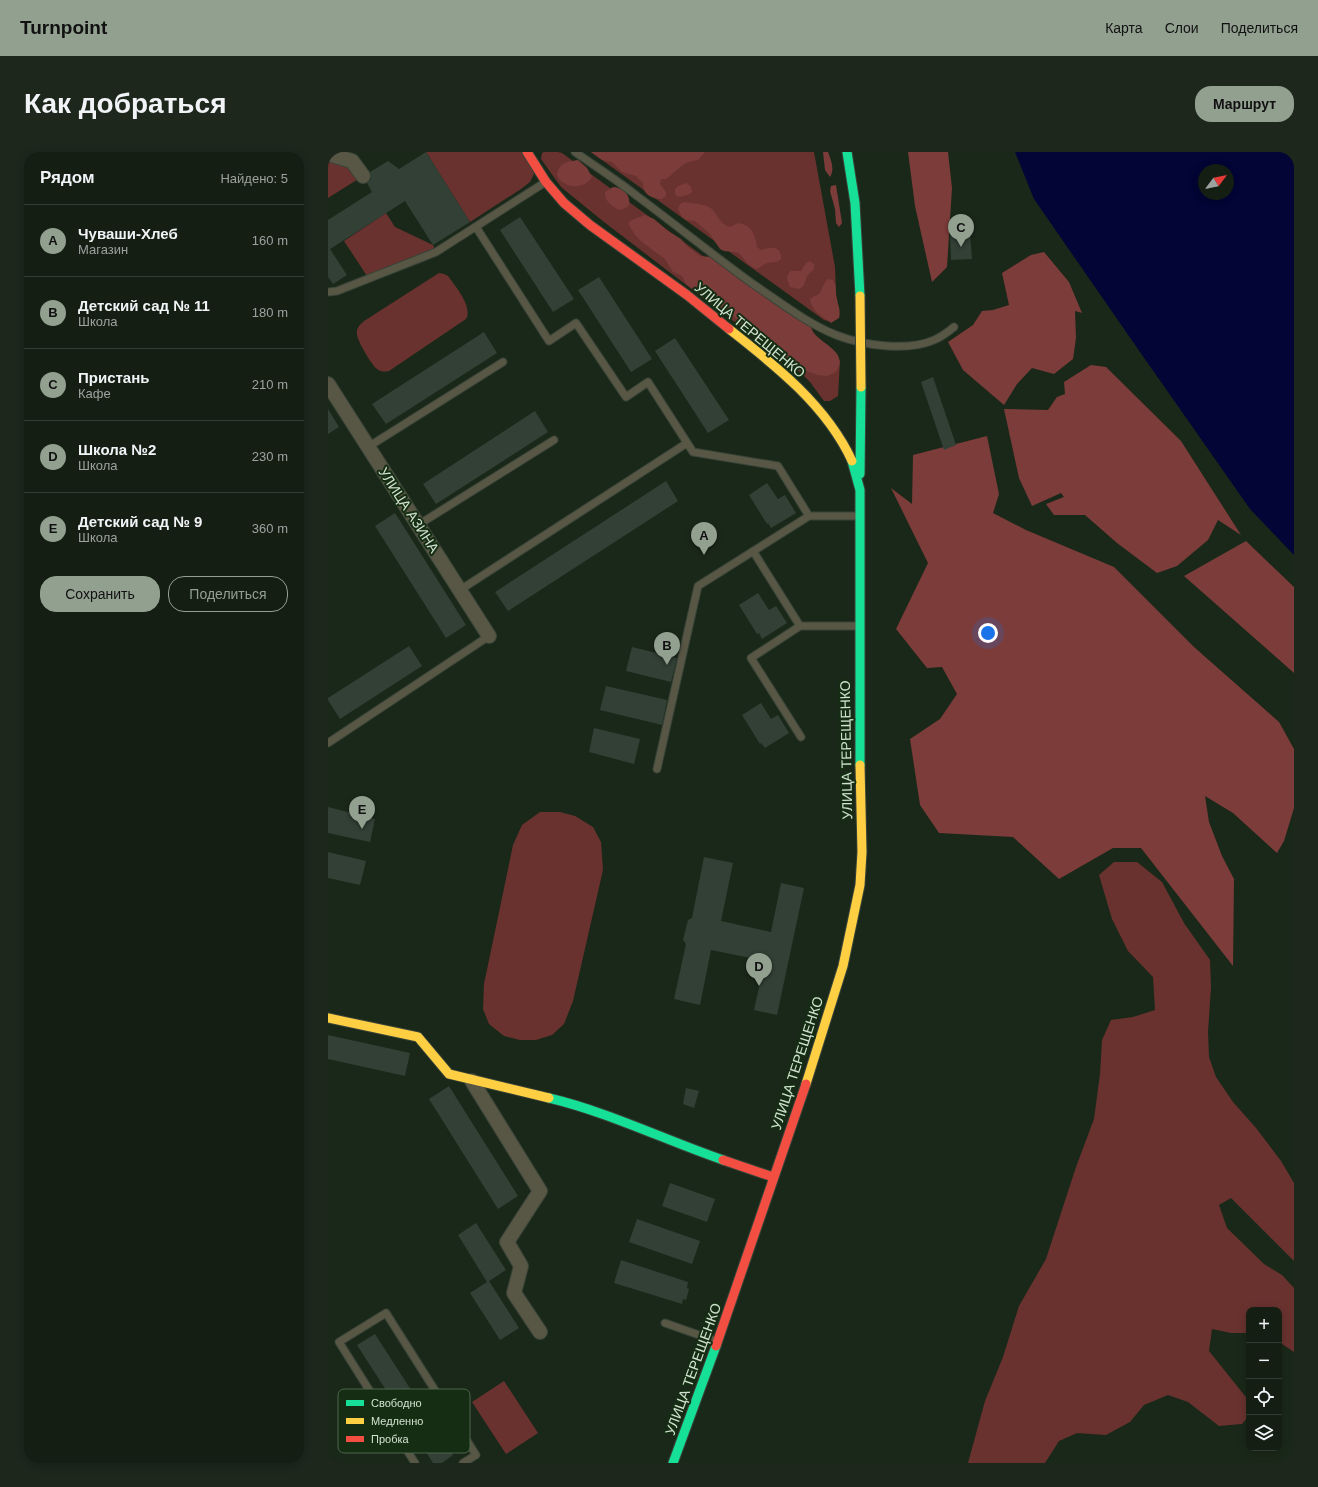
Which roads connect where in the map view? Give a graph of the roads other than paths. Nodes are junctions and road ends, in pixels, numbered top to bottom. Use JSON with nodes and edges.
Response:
{"nodes":[{"id":1,"x":527,"y":152,"type":"edge"},
{"id":2,"x":575,"y":152,"type":"edge"},
{"id":3,"x":847,"y":152,"type":"edge"},
{"id":4,"x":328,"y":153,"type":"edge"},
{"id":5,"x":363,"y":176,"type":"dead end"},
{"id":6,"x":546,"y":182,"type":"junction"},
{"id":7,"x":476,"y":227,"type":"junction"},
{"id":8,"x":328,"y":292,"type":"edge"},
{"id":9,"x":954,"y":327,"type":"dead end"},
{"id":10,"x":503,"y":362,"type":"dead end"},
{"id":11,"x":328,"y":384,"type":"edge"},
{"id":12,"x":554,"y":440,"type":"dead end"},
{"id":13,"x":687,"y":443,"type":"junction"},
{"id":14,"x":368,"y":446,"type":"junction"},
{"id":15,"x":860,"y":490,"type":"junction"},
{"id":16,"x":809,"y":516,"type":"junction"},
{"id":17,"x":860,"y":516,"type":"junction"},
{"id":18,"x":418,"y":525,"type":"junction"},
{"id":19,"x":753,"y":551,"type":"junction"},
{"id":20,"x":460,"y":590,"type":"junction"},
{"id":21,"x":800,"y":626,"type":"junction"},
{"id":22,"x":858,"y":626,"type":"junction"},
{"id":23,"x":489,"y":636,"type":"joint"},
{"id":24,"x":801,"y":737,"type":"dead end"},
{"id":25,"x":328,"y":743,"type":"edge"},
{"id":26,"x":657,"y":769,"type":"dead end"},
{"id":27,"x":328,"y":1018,"type":"edge"},
{"id":28,"x":472,"y":1081,"type":"junction"},
{"id":29,"x":773,"y":1177,"type":"junction"},
{"id":30,"x":665,"y":1323,"type":"dead end"},
{"id":31,"x":540,"y":1332,"type":"dead end"},
{"id":32,"x":718,"y":1342,"type":"junction"},
{"id":33,"x":369,"y":1389,"type":"edge"},
{"id":34,"x":434,"y":1389,"type":"edge"},
{"id":35,"x":470,"y":1445,"type":"edge"},
{"id":36,"x":409,"y":1453,"type":"edge"},
{"id":37,"x":415,"y":1463,"type":"edge"},
{"id":38,"x":464,"y":1463,"type":"edge"},
{"id":39,"x":673,"y":1463,"type":"edge"}],
"edges":[{"from":1,"to":6,"type":"street","name":"УЛИЦА ТЕРЕЩЕНКО"},
{"from":2,"to":9,"type":"lane"},
{"from":3,"to":15,"type":"street","bridge":true},
{"from":4,"to":5,"type":"street"},
{"from":6,"to":7,"type":"lane"},
{"from":6,"to":15,"type":"street","name":"УЛИЦА ТЕРЕЩЕНКО"},
{"from":7,"to":8,"type":"lane"},
{"from":7,"to":13,"type":"lane"},
{"from":10,"to":14,"type":"lane"},
{"from":11,"to":14,"type":"street","name":"УЛИЦА АЗИНА"},
{"from":12,"to":18,"type":"lane"},
{"from":13,"to":16,"type":"lane"},
{"from":13,"to":20,"type":"lane"},
{"from":14,"to":18,"type":"street","name":"УЛИЦА АЗИНА"},
{"from":15,"to":17,"type":"street","name":"УЛИЦА ТЕРЕЩЕНКО"},
{"from":16,"to":17,"type":"lane"},
{"from":16,"to":19,"type":"lane"},
{"from":17,"to":22,"type":"street","name":"УЛИЦА ТЕРЕЩЕНКО"},
{"from":18,"to":20,"type":"street","name":"УЛИЦА АЗИНА"},
{"from":19,"to":21,"type":"lane"},
{"from":19,"to":26,"type":"lane"},
{"from":20,"to":23,"type":"street","name":"УЛИЦА АЗИНА"},
{"from":21,"to":22,"type":"lane"},
{"from":21,"to":24,"type":"lane"},
{"from":22,"to":29,"type":"street","name":"УЛИЦА ТЕРЕЩЕНКО"},
{"from":23,"to":25,"type":"lane"},
{"from":27,"to":28,"type":"street"},
{"from":28,"to":29,"type":"street"},
{"from":28,"to":31,"type":"street"},
{"from":29,"to":32,"type":"street","name":"УЛИЦА ТЕРЕЩЕНКО"},
{"from":30,"to":32,"type":"lane"},
{"from":32,"to":39,"type":"street","name":"УЛИЦА ТЕРЕЩЕНКО"},
{"from":33,"to":34,"type":"lane"},
{"from":35,"to":38,"type":"lane"},
{"from":36,"to":37,"type":"lane"}]}
